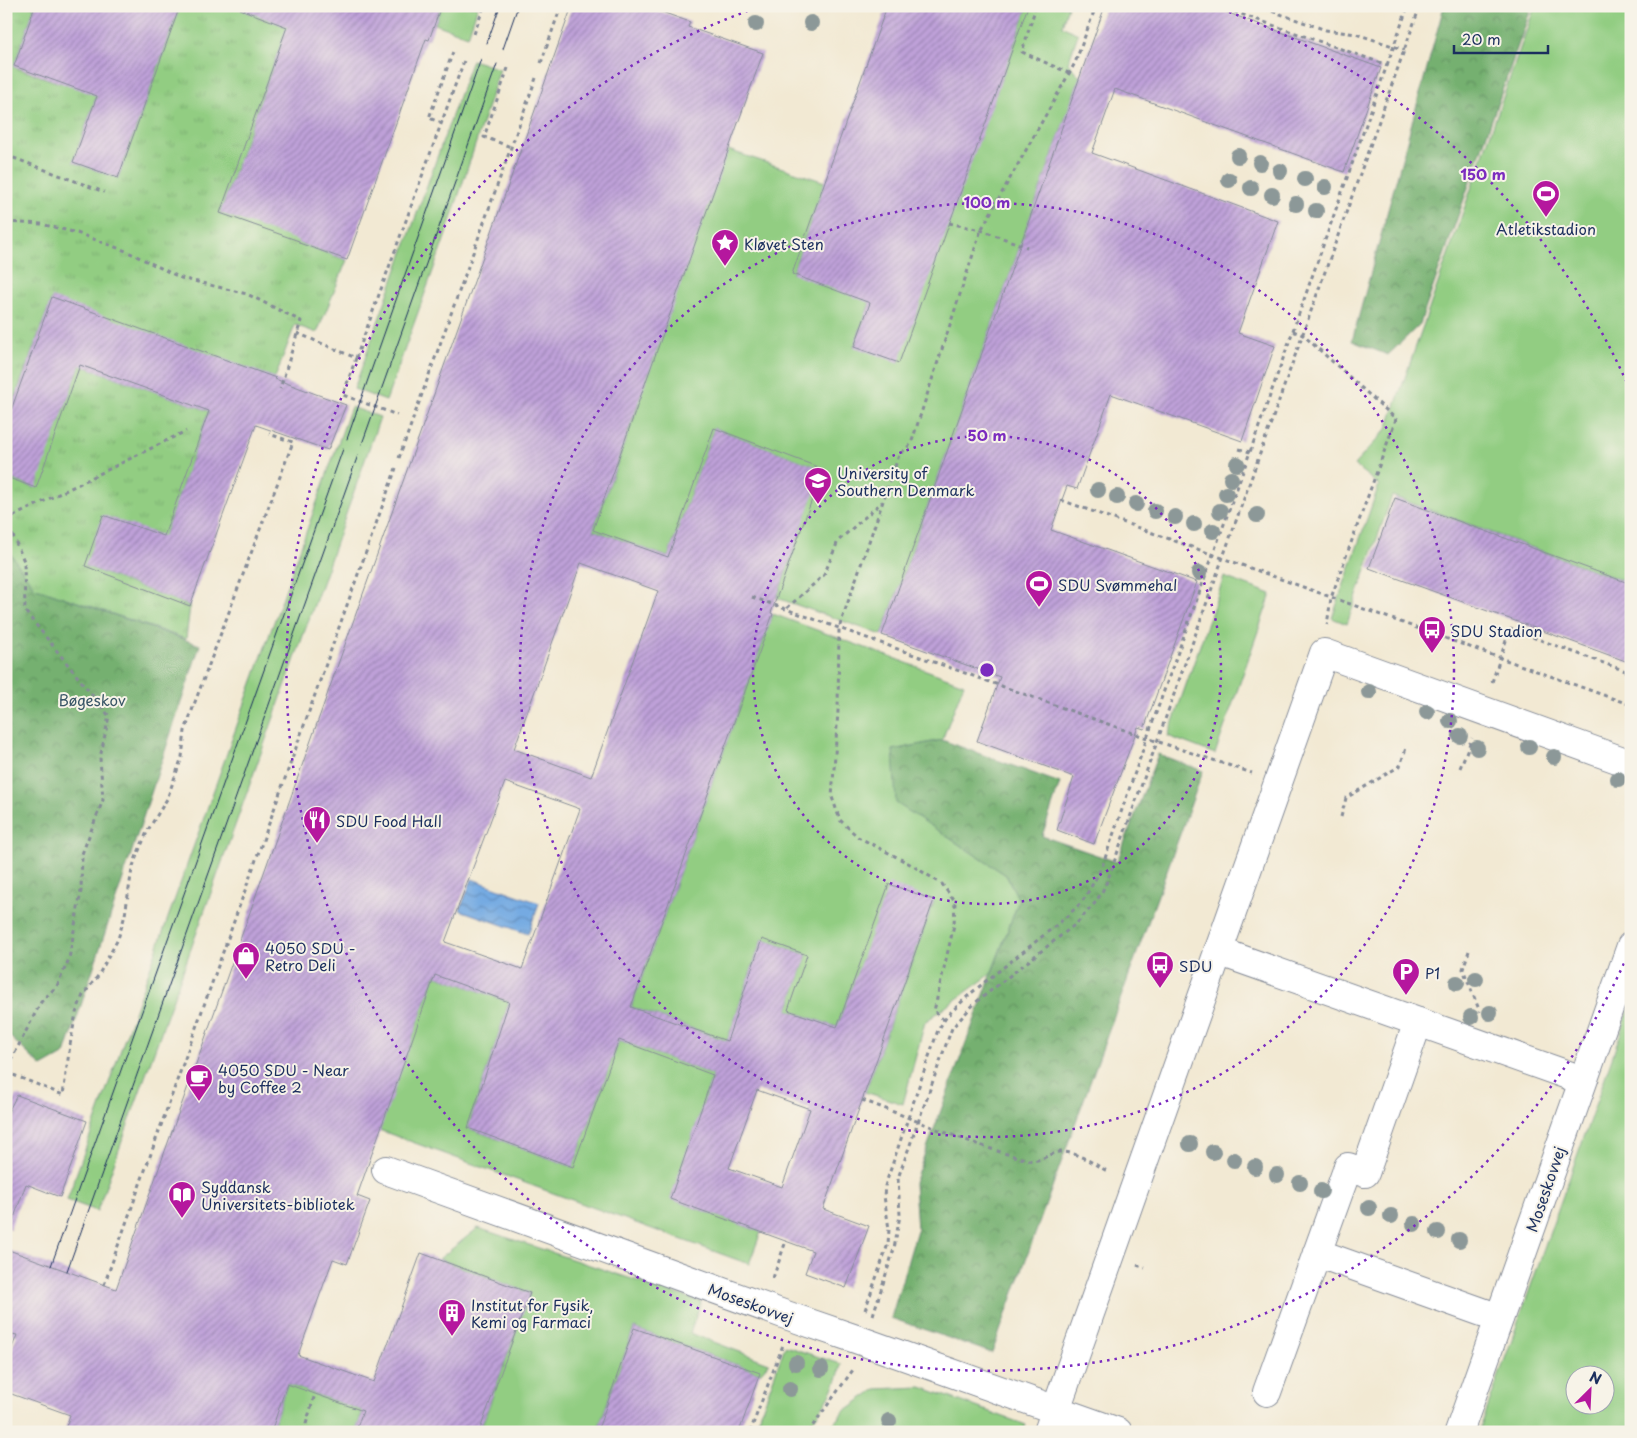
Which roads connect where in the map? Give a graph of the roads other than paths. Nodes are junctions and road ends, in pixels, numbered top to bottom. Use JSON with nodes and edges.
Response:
{"nodes":[{"id":1,"x":1631,"y":764,"type":"edge"},
{"id":2,"x":1631,"y":946,"type":"edge"},
{"id":3,"x":1218,"y":951,"type":"junction"},
{"id":4,"x":1418,"y":1022,"type":"junction"},
{"id":5,"x":1582,"y":1080,"type":"junction"},
{"id":6,"x":386,"y":1170,"type":"dead end"},
{"id":7,"x":1317,"y":1252,"type":"junction"},
{"id":8,"x":1499,"y":1318,"type":"junction"},
{"id":9,"x":1267,"y":1392,"type":"dead end"},
{"id":10,"x":1052,"y":1421,"type":"edge"},
{"id":11,"x":1118,"y":1432,"type":"edge"},
{"id":12,"x":1459,"y":1432,"type":"edge"}],
"edges":[{"from":1,"to":3,"type":"street"},
{"from":2,"to":5,"type":"street","name":"Moseskovvej"},
{"from":3,"to":4,"type":"street"},
{"from":3,"to":10,"type":"street"},
{"from":4,"to":5,"type":"street"},
{"from":4,"to":7,"type":"street"},
{"from":5,"to":8,"type":"street","name":"Moseskovvej"},
{"from":6,"to":10,"type":"street","name":"Moseskovvej"},
{"from":7,"to":8,"type":"street"},
{"from":7,"to":9,"type":"street"},
{"from":8,"to":12,"type":"street","name":"Moseskovvej"},
{"from":10,"to":11,"type":"street","name":"Moseskovvej"}]}
